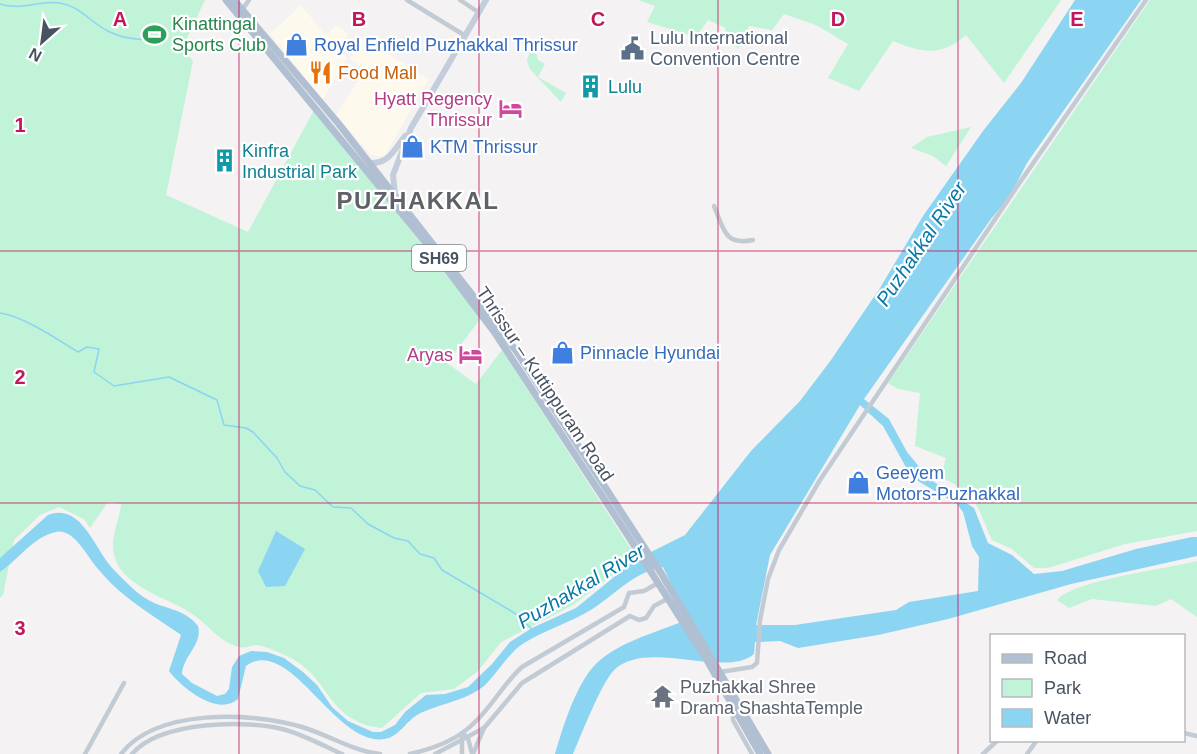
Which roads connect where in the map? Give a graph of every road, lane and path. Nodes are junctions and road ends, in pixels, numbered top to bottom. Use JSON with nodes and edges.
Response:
{"nodes":[{"id":1,"x":226,"y":0,"type":"edge"},
{"id":2,"x":234,"y":0,"type":"edge"},
{"id":3,"x":249,"y":0,"type":"edge"},
{"id":4,"x":407,"y":0,"type":"edge"},
{"id":5,"x":460,"y":0,"type":"edge"},
{"id":6,"x":486,"y":0,"type":"edge"},
{"id":7,"x":1146,"y":0,"type":"edge"},
{"id":8,"x":242,"y":10,"type":"junction"},
{"id":9,"x":478,"y":12,"type":"junction"},
{"id":10,"x":464,"y":34,"type":"junction"},
{"id":11,"x":411,"y":128,"type":"junction"},
{"id":12,"x":369,"y":163,"type":"junction"},
{"id":13,"x":395,"y":195,"type":"junction"},
{"id":14,"x":714,"y":206,"type":"dead end"},
{"id":15,"x":753,"y":240,"type":"dead end"},
{"id":16,"x":498,"y":331,"type":"junction"},
{"id":17,"x":658,"y":578,"type":"junction"},
{"id":18,"x":667,"y":599,"type":"junction"},
{"id":19,"x":683,"y":616,"type":"junction"},
{"id":20,"x":717,"y":673,"type":"junction"},
{"id":21,"x":124,"y":683,"type":"dead end"},
{"id":22,"x":733,"y":705,"type":"junction"},
{"id":23,"x":175,"y":723,"type":"junction"},
{"id":24,"x":303,"y":727,"type":"junction"},
{"id":25,"x":484,"y":728,"type":"junction"},
{"id":26,"x":178,"y":732,"type":"junction"},
{"id":27,"x":462,"y":733,"type":"junction"},
{"id":28,"x":301,"y":736,"type":"junction"},
{"id":29,"x":468,"y":738,"type":"junction"},
{"id":30,"x":460,"y":741,"type":"junction"},
{"id":31,"x":997,"y":742,"type":"edge"},
{"id":32,"x":1036,"y":742,"type":"edge"},
{"id":33,"x":84,"y":754,"type":"edge"},
{"id":34,"x":122,"y":754,"type":"edge"},
{"id":35,"x":132,"y":754,"type":"edge"},
{"id":36,"x":342,"y":754,"type":"edge"},
{"id":37,"x":380,"y":754,"type":"edge"},
{"id":38,"x":410,"y":754,"type":"edge"},
{"id":39,"x":437,"y":754,"type":"edge"},
{"id":40,"x":462,"y":754,"type":"edge"},
{"id":41,"x":473,"y":754,"type":"edge"},
{"id":42,"x":752,"y":754,"type":"edge"},
{"id":43,"x":760,"y":754,"type":"edge"},
{"id":44,"x":770,"y":754,"type":"edge"},
{"id":45,"x":983,"y":754,"type":"edge"},
{"id":46,"x":1027,"y":754,"type":"edge"}],
"edges":[{"from":1,"to":16,"type":"main road","name":"Thrissur – Kuttippuram Road","number":"SH69"},
{"from":2,"to":8,"type":"main road","name":"Thrissur – Kuttippuram Road"},
{"from":3,"to":8,"type":"street"},
{"from":4,"to":10,"type":"street"},
{"from":5,"to":9,"type":"street"},
{"from":6,"to":9,"type":"main road"},
{"from":7,"to":20,"type":"street"},
{"from":8,"to":12,"type":"main road","name":"Thrissur – Kuttippuram Road"},
{"from":9,"to":10,"type":"main road"},
{"from":10,"to":11,"type":"main road"},
{"from":11,"to":12,"type":"main road"},
{"from":11,"to":13,"type":"main road"},
{"from":12,"to":13,"type":"main road","name":"Thrissur – Kuttippuram Road"},
{"from":13,"to":16,"type":"main road","name":"Thrissur – Kuttippuram Road"},
{"from":14,"to":15,"type":"street"},
{"from":16,"to":17,"type":"main road","name":"Thrissur – Kuttippuram Road","number":"SH69"},
{"from":17,"to":18,"type":"main road","name":"Thrissur – Kuttippuram Road","number":"SH69"},
{"from":17,"to":19,"type":"main road"},
{"from":17,"to":27,"type":"street"},
{"from":18,"to":19,"type":"main road","name":"Thrissur – Kuttippuram Road"},
{"from":18,"to":25,"type":"street"},
{"from":19,"to":20,"type":"main road"},
{"from":19,"to":20,"type":"main road"},
{"from":20,"to":22,"type":"main road"},
{"from":20,"to":44,"type":"main road"},
{"from":21,"to":33,"type":"street"},
{"from":22,"to":42,"type":"street"},
{"from":22,"to":43,"type":"main road"},
{"from":23,"to":24,"type":"street"},
{"from":23,"to":26,"type":"street"},
{"from":23,"to":34,"type":"street"},
{"from":24,"to":28,"type":"street"},
{"from":24,"to":37,"type":"street"},
{"from":25,"to":29,"type":"street"},
{"from":25,"to":41,"type":"street"},
{"from":26,"to":28,"type":"street"},
{"from":26,"to":35,"type":"street"},
{"from":27,"to":29,"type":"street"},
{"from":27,"to":30,"type":"street"},
{"from":27,"to":38,"type":"street"},
{"from":28,"to":36,"type":"street"},
{"from":29,"to":30,"type":"street"},
{"from":29,"to":41,"type":"street"},
{"from":30,"to":39,"type":"street"},
{"from":30,"to":40,"type":"street"},
{"from":31,"to":45,"type":"street"},
{"from":32,"to":46,"type":"street"}]}
